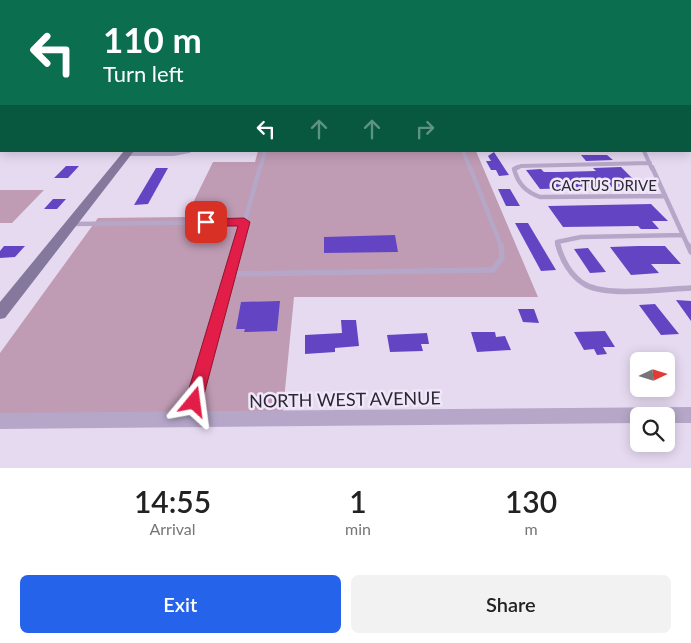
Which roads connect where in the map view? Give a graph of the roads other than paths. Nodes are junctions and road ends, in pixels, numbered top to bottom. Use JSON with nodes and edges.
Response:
{"nodes":[{"id":1,"x":128,"y":152,"type":"edge"},
{"id":2,"x":184,"y":152,"type":"edge"},
{"id":3,"x":265,"y":152,"type":"edge"},
{"id":4,"x":463,"y":152,"type":"edge"},
{"id":5,"x":644,"y":152,"type":"edge"},
{"id":6,"x":650,"y":163,"type":"junction"},
{"id":7,"x":665,"y":196,"type":"junction"},
{"id":8,"x":244,"y":222,"type":"junction"},
{"id":9,"x":71,"y":224,"type":"junction"},
{"id":10,"x":683,"y":235,"type":"junction"},
{"id":11,"x":691,"y":252,"type":"edge"},
{"id":12,"x":230,"y":274,"type":"junction"},
{"id":13,"x":691,"y":288,"type":"edge"},
{"id":14,"x":0,"y":312,"type":"edge"},
{"id":15,"x":691,"y":415,"type":"edge"},
{"id":16,"x":188,"y":420,"type":"junction"},
{"id":17,"x":0,"y":421,"type":"edge"}],
"edges":[{"from":1,"to":2,"type":"lane"},
{"from":1,"to":9,"type":"street"},
{"from":3,"to":8,"type":"lane"},
{"from":4,"to":12,"type":"lane"},
{"from":5,"to":6,"type":"lane"},
{"from":6,"to":7,"type":"lane"},
{"from":6,"to":7,"type":"lane","name":"CACTUS DRIVE"},
{"from":7,"to":10,"type":"lane"},
{"from":8,"to":9,"type":"lane"},
{"from":8,"to":12,"type":"lane"},
{"from":9,"to":14,"type":"street"},
{"from":10,"to":11,"type":"lane"},
{"from":10,"to":13,"type":"lane"},
{"from":12,"to":16,"type":"lane"},
{"from":15,"to":16,"type":"street","name":"NORTH WEST AVENUE"},
{"from":16,"to":17,"type":"street","name":"NORTH WEST AVENUE"}]}
